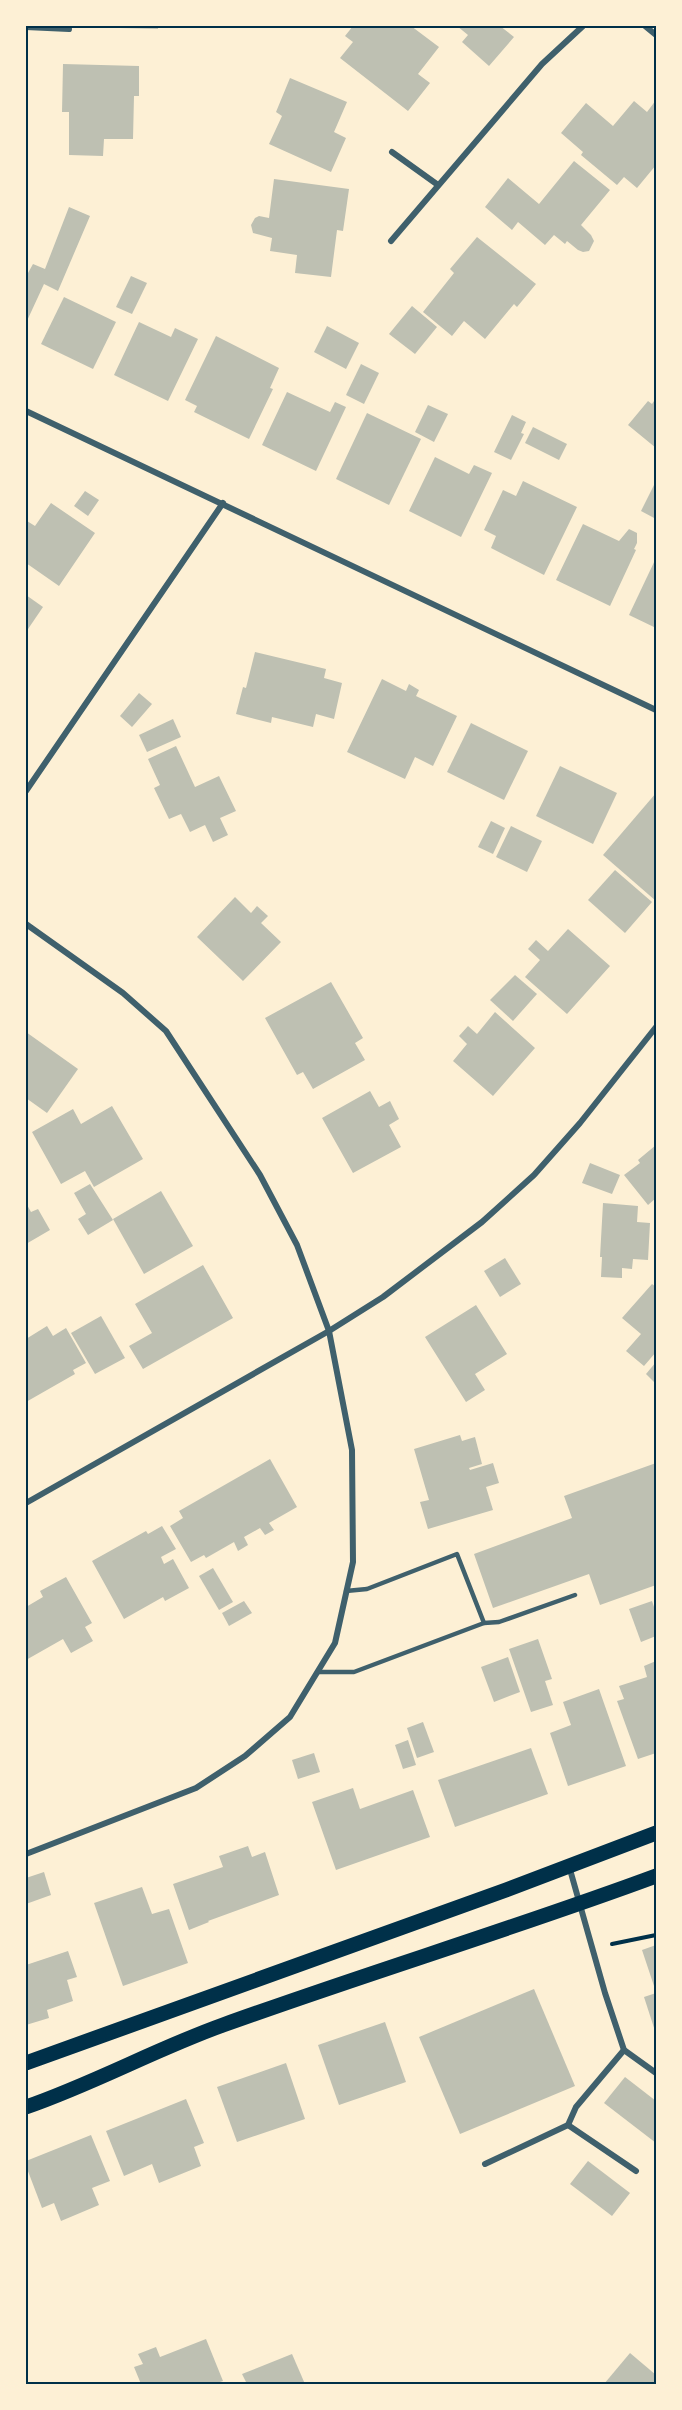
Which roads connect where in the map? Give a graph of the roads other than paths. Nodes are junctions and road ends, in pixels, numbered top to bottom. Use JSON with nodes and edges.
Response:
{"nodes":[{"id":1,"x":583,"y":26,"type":"edge"},
{"id":2,"x":645,"y":26,"type":"edge"},
{"id":3,"x":26,"y":27,"type":"edge"},
{"id":4,"x":69,"y":29,"type":"dead end"},
{"id":5,"x":657,"y":35,"type":"edge"},
{"id":6,"x":392,"y":152,"type":"dead end"},
{"id":7,"x":438,"y":185,"type":"junction"},
{"id":8,"x":391,"y":241,"type":"dead end"},
{"id":9,"x":26,"y":411,"type":"edge"},
{"id":10,"x":223,"y":503,"type":"junction"},
{"id":11,"x":657,"y":710,"type":"edge"},
{"id":12,"x":26,"y":791,"type":"edge"},
{"id":13,"x":26,"y":924,"type":"edge"},
{"id":14,"x":657,"y":1027,"type":"edge"},
{"id":15,"x":329,"y":1331,"type":"junction"},
{"id":16,"x":26,"y":1503,"type":"edge"},
{"id":17,"x":346,"y":1591,"type":"junction"},
{"id":18,"x":575,"y":1595,"type":"dead end"},
{"id":19,"x":484,"y":1623,"type":"junction"},
{"id":20,"x":319,"y":1672,"type":"junction"},
{"id":21,"x":657,"y":1833,"type":"edge"},
{"id":22,"x":26,"y":1854,"type":"edge"},
{"id":23,"x":569,"y":1865,"type":"junction"},
{"id":24,"x":657,"y":1876,"type":"edge"},
{"id":25,"x":581,"y":1904,"type":"junction"},
{"id":26,"x":624,"y":2049,"type":"junction"},
{"id":27,"x":26,"y":2062,"type":"edge"},
{"id":28,"x":657,"y":2073,"type":"edge"},
{"id":29,"x":26,"y":2106,"type":"edge"},
{"id":30,"x":568,"y":2125,"type":"junction"},
{"id":31,"x":485,"y":2164,"type":"dead end"},
{"id":32,"x":636,"y":2171,"type":"dead end"}],
"edges":[{"from":1,"to":7,"type":"street"},
{"from":2,"to":5,"type":"street"},
{"from":3,"to":4,"type":"street"},
{"from":6,"to":7,"type":"street"},
{"from":7,"to":8,"type":"street"},
{"from":9,"to":10,"type":"street"},
{"from":10,"to":11,"type":"street"},
{"from":10,"to":12,"type":"street"},
{"from":13,"to":15,"type":"street"},
{"from":14,"to":15,"type":"street"},
{"from":15,"to":16,"type":"street"},
{"from":15,"to":17,"type":"street"},
{"from":17,"to":19,"type":"lane"},
{"from":17,"to":20,"type":"street"},
{"from":18,"to":19,"type":"lane"},
{"from":19,"to":20,"type":"lane"},
{"from":20,"to":22,"type":"street"},
{"from":21,"to":23,"type":"main road"},
{"from":23,"to":25,"type":"street"},
{"from":23,"to":27,"type":"main road"},
{"from":24,"to":25,"type":"main road"},
{"from":25,"to":26,"type":"street"},
{"from":25,"to":29,"type":"main road"},
{"from":26,"to":28,"type":"street"},
{"from":26,"to":30,"type":"street"},
{"from":30,"to":31,"type":"street"},
{"from":30,"to":32,"type":"street"}]}
